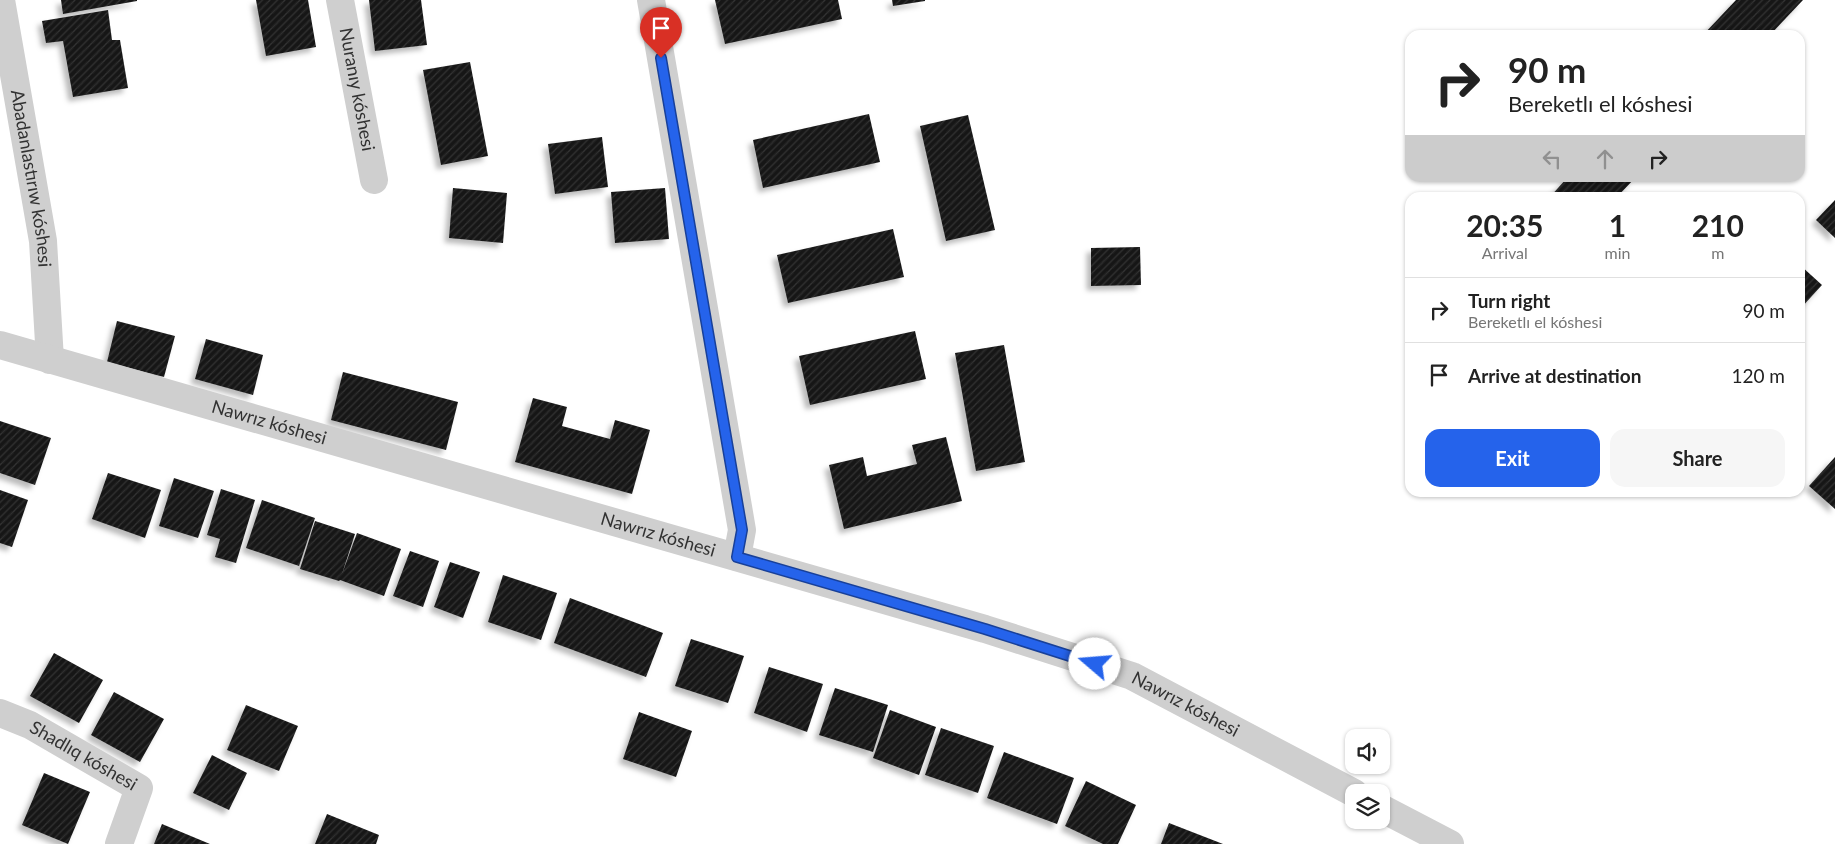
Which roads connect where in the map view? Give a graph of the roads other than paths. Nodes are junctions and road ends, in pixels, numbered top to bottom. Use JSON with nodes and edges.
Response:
{"nodes":[{"id":1,"x":1,"y":0,"type":"edge"},
{"id":2,"x":340,"y":0,"type":"edge"},
{"id":3,"x":651,"y":0,"type":"edge"},
{"id":4,"x":374,"y":180,"type":"dead end"},
{"id":5,"x":0,"y":345,"type":"edge"},
{"id":6,"x":50,"y":360,"type":"junction"},
{"id":7,"x":737,"y":557,"type":"junction"},
{"id":8,"x":0,"y":713,"type":"edge"},
{"id":9,"x":1345,"y":788,"type":"edge"},
{"id":10,"x":1390,"y":813,"type":"edge"},
{"id":11,"x":119,"y":844,"type":"edge"},
{"id":12,"x":1450,"y":844,"type":"edge"}],
"edges":[{"from":1,"to":6,"type":"street","name":"Abadanlastırıw kóshesi"},
{"from":2,"to":4,"type":"street","name":"Nuranıy kóshesi"},
{"from":3,"to":7,"type":"street"},
{"from":5,"to":6,"type":"street","name":"Nawrız kóshesi"},
{"from":6,"to":7,"type":"street","name":"Nawrız kóshesi"},
{"from":7,"to":9,"type":"street","name":"Nawrız kóshesi"},
{"from":8,"to":11,"type":"street","name":"Shadlıq kóshesi"},
{"from":10,"to":12,"type":"street"}]}
